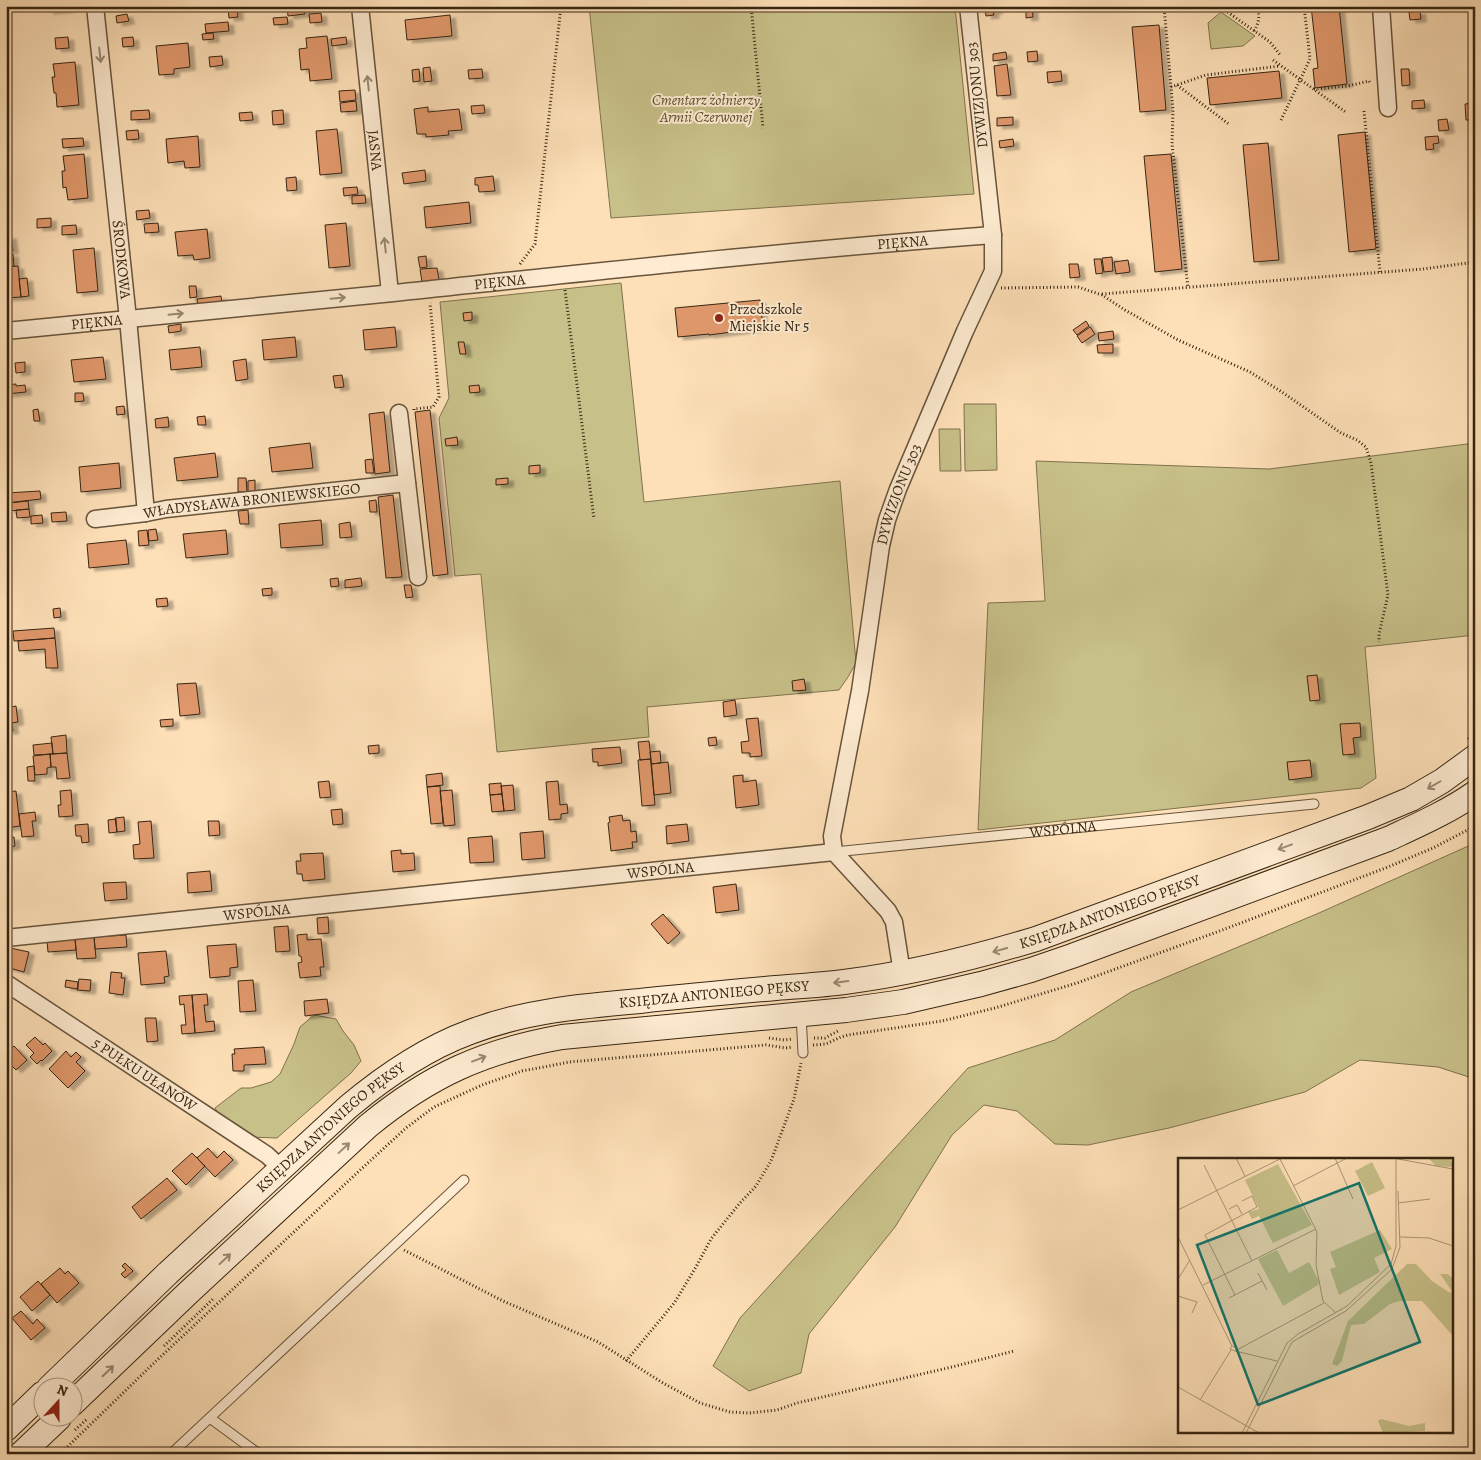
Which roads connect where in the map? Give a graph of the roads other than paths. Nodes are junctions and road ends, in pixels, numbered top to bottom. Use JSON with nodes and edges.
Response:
{"nodes":[{"id":1,"x":95,"y":6,"type":"edge"},
{"id":2,"x":360,"y":6,"type":"edge"},
{"id":3,"x":968,"y":6,"type":"edge"},
{"id":4,"x":1381,"y":6,"type":"edge"},
{"id":5,"x":1388,"y":108,"type":"dead end"},
{"id":6,"x":993,"y":235,"type":"junction"},
{"id":7,"x":390,"y":293,"type":"junction"},
{"id":8,"x":128,"y":319,"type":"junction"},
{"id":9,"x":6,"y":331,"type":"edge"},
{"id":10,"x":399,"y":413,"type":"road end"},
{"id":11,"x":407,"y":483,"type":"junction"},
{"id":12,"x":146,"y":513,"type":"junction"},
{"id":13,"x":95,"y":520,"type":"dead end"},
{"id":14,"x":418,"y":577,"type":"dead end"},
{"id":15,"x":1475,"y":758,"type":"edge"},
{"id":16,"x":1475,"y":793,"type":"edge"},
{"id":17,"x":1314,"y":804,"type":"dead end"},
{"id":18,"x":834,"y":852,"type":"junction"},
{"id":19,"x":6,"y":938,"type":"edge"},
{"id":20,"x":902,"y":973,"type":"junction"},
{"id":21,"x":6,"y":983,"type":"edge"},
{"id":22,"x":801,"y":1014,"type":"junction"},
{"id":23,"x":803,"y":1046,"type":"road end"},
{"id":24,"x":281,"y":1168,"type":"junction"},
{"id":25,"x":464,"y":1180,"type":"dead end"},
{"id":26,"x":59,"y":1378,"type":"edge"},
{"id":27,"x":32,"y":1404,"type":"edge"},
{"id":28,"x":83,"y":1409,"type":"edge"},
{"id":29,"x":210,"y":1418,"type":"junction"},
{"id":30,"x":60,"y":1428,"type":"edge"},
{"id":31,"x":6,"y":1429,"type":"edge"},
{"id":32,"x":21,"y":1454,"type":"edge"},
{"id":33,"x":171,"y":1454,"type":"edge"},
{"id":34,"x":259,"y":1454,"type":"edge"}],
"edges":[{"from":1,"to":8,"type":"street","name":"ŚRODKOWA","one_way":true},
{"from":7,"to":2,"type":"street","name":"JASNA","one_way":true},
{"from":3,"to":6,"type":"street","name":"DYWIZJONU 303"},
{"from":4,"to":5,"type":"street"},
{"from":6,"to":7,"type":"street","name":"PIĘKNA"},
{"from":6,"to":18,"type":"street","name":"DYWIZJONU 303"},
{"from":8,"to":7,"type":"street","name":"PIĘKNA","one_way":true},
{"from":8,"to":9,"type":"street","name":"PIĘKNA"},
{"from":8,"to":12,"type":"street","name":"ŚRODKOWA"},
{"from":10,"to":11,"type":"street"},
{"from":11,"to":12,"type":"street","name":"WŁADYSŁAWA BRONIEWSKIEGO"},
{"from":11,"to":14,"type":"street"},
{"from":12,"to":13,"type":"street","name":"WŁADYSŁAWA BRONIEWSKIEGO"},
{"from":15,"to":20,"type":"main road","name":"KSIĘDZA ANTONIEGO PĘKSY","one_way":true},
{"from":16,"to":22,"type":"main road","name":"KSIĘDZA ANTONIEGO PĘKSY"},
{"from":17,"to":18,"type":"lane","name":"WSPÓLNA"},
{"from":18,"to":19,"type":"street","name":"WSPÓLNA"},
{"from":18,"to":20,"type":"street"},
{"from":20,"to":24,"type":"main road","name":"KSIĘDZA ANTONIEGO PĘKSY","one_way":true},
{"from":21,"to":24,"type":"street","name":"5 PUŁKU UŁANÓW"},
{"from":22,"to":23,"type":"lane"},
{"from":28,"to":22,"type":"main road","name":"KSIĘDZA ANTONIEGO PĘKSY","one_way":true},
{"from":24,"to":26,"type":"main road","name":"KSIĘDZA ANTONIEGO PĘKSY"},
{"from":25,"to":29,"type":"lane"},
{"from":27,"to":31,"type":"main road"},
{"from":29,"to":33,"type":"lane"},
{"from":29,"to":34,"type":"lane"},
{"from":30,"to":32,"type":"main road"}]}
